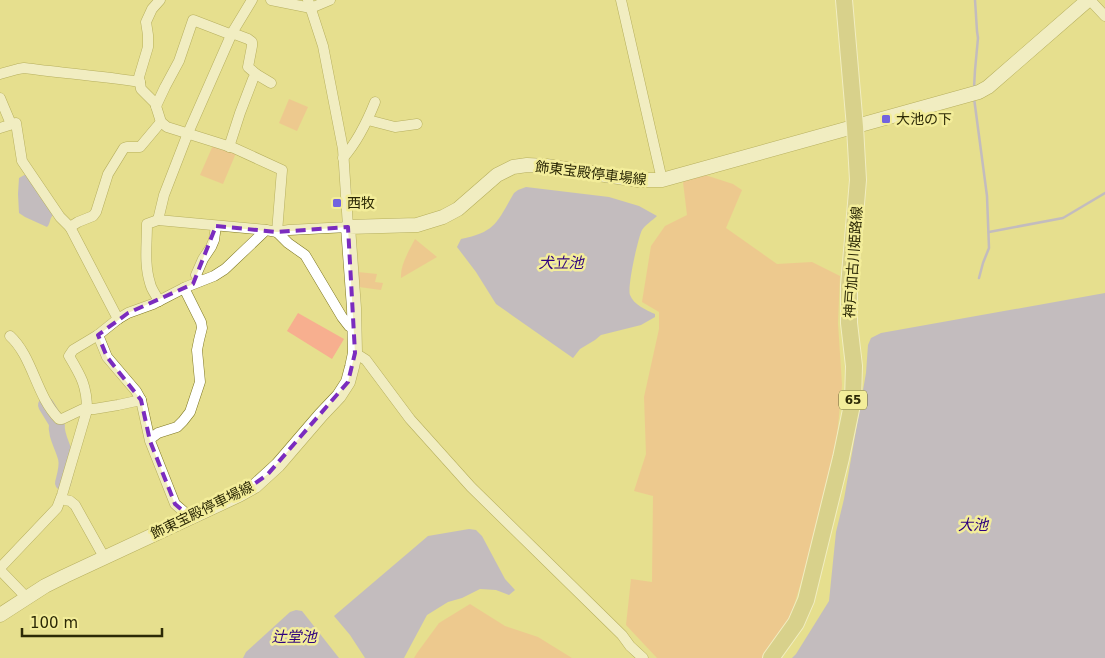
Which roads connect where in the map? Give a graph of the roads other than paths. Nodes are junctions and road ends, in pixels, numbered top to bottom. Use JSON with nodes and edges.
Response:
{"nodes":[{"id":1,"x":160,"y":0,"type":"edge"},
{"id":2,"x":252,"y":0,"type":"edge"},
{"id":3,"x":271,"y":0,"type":"edge"},
{"id":4,"x":330,"y":0,"type":"edge"},
{"id":5,"x":621,"y":0,"type":"edge"},
{"id":6,"x":844,"y":0,"type":"edge"},
{"id":7,"x":1088,"y":0,"type":"edge"},
{"id":8,"x":309,"y":4,"type":"edge"},
{"id":9,"x":1105,"y":16,"type":"edge"},
{"id":10,"x":232,"y":34,"type":"junction"},
{"id":11,"x":0,"y":74,"type":"edge"},
{"id":12,"x":256,"y":74,"type":"junction"},
{"id":13,"x":140,"y":82,"type":"junction"},
{"id":14,"x":271,"y":83,"type":"dead end"},
{"id":15,"x":0,"y":98,"type":"edge"},
{"id":16,"x":375,"y":102,"type":"dead end"},
{"id":17,"x":156,"y":106,"type":"junction"},
{"id":18,"x":368,"y":120,"type":"junction"},
{"id":19,"x":161,"y":122,"type":"junction"},
{"id":20,"x":11,"y":124,"type":"junction"},
{"id":21,"x":417,"y":124,"type":"dead end"},
{"id":22,"x":855,"y":127,"type":"junction"},
{"id":23,"x":0,"y":128,"type":"edge"},
{"id":24,"x":188,"y":133,"type":"junction"},
{"id":25,"x":229,"y":147,"type":"junction"},
{"id":26,"x":343,"y":158,"type":"junction"},
{"id":27,"x":662,"y":180,"type":"junction"},
{"id":28,"x":158,"y":220,"type":"junction"},
{"id":29,"x":216,"y":226,"type":"junction"},
{"id":30,"x":348,"y":227,"type":"junction"},
{"id":31,"x":70,"y":228,"type":"junction"},
{"id":32,"x":271,"y":231,"type":"junction"},
{"id":33,"x":200,"y":281,"type":"junction"},
{"id":34,"x":184,"y":288,"type":"junction"},
{"id":35,"x":159,"y":301,"type":"junction"},
{"id":36,"x":118,"y":319,"type":"junction"},
{"id":37,"x":354,"y":329,"type":"junction"},
{"id":38,"x":98,"y":335,"type":"junction"},
{"id":39,"x":10,"y":336,"type":"dead end"},
{"id":40,"x":355,"y":353,"type":"junction"},
{"id":41,"x":141,"y":400,"type":"junction"},
{"id":42,"x":87,"y":409,"type":"junction"},
{"id":43,"x":150,"y":439,"type":"junction"},
{"id":44,"x":61,"y":499,"type":"junction"},
{"id":45,"x":190,"y":517,"type":"junction"},
{"id":46,"x":104,"y":557,"type":"junction"},
{"id":47,"x":0,"y":569,"type":"edge"},
{"id":48,"x":27,"y":598,"type":"junction"},
{"id":49,"x":0,"y":615,"type":"edge"},
{"id":50,"x":643,"y":658,"type":"edge"},
{"id":51,"x":771,"y":658,"type":"edge"}],
"edges":[{"from":1,"to":13,"type":"street"},
{"from":2,"to":10,"type":"street"},
{"from":3,"to":8,"type":"street"},
{"from":4,"to":8,"type":"street"},
{"from":5,"to":27,"type":"street"},
{"from":6,"to":22,"type":"main road","name":"神戸加古川姫路線","number":"65"},
{"from":7,"to":9,"type":"street"},
{"from":7,"to":22,"type":"main road","name":"飾東宝殿停車場線"},
{"from":8,"to":26,"type":"street"},
{"from":10,"to":12,"type":"street"},
{"from":10,"to":17,"type":"street"},
{"from":10,"to":24,"type":"street"},
{"from":11,"to":13,"type":"street"},
{"from":12,"to":14,"type":"street"},
{"from":12,"to":25,"type":"street"},
{"from":13,"to":17,"type":"street"},
{"from":15,"to":20,"type":"street"},
{"from":16,"to":18,"type":"street"},
{"from":17,"to":19,"type":"street"},
{"from":18,"to":21,"type":"street"},
{"from":18,"to":26,"type":"street"},
{"from":19,"to":24,"type":"street"},
{"from":19,"to":31,"type":"street"},
{"from":20,"to":23,"type":"street"},
{"from":20,"to":31,"type":"street"},
{"from":22,"to":27,"type":"main road","name":"飾東宝殿停車場線"},
{"from":22,"to":51,"type":"main road","name":"神戸加古川姫路線","number":"65"},
{"from":24,"to":25,"type":"street"},
{"from":24,"to":28,"type":"street"},
{"from":25,"to":32,"type":"street"},
{"from":26,"to":30,"type":"street"},
{"from":27,"to":30,"type":"main road","name":"飾東宝殿停車場線"},
{"from":28,"to":29,"type":"street"},
{"from":28,"to":35,"type":"street"},
{"from":29,"to":32,"type":"street"},
{"from":29,"to":33,"type":"street"},
{"from":30,"to":32,"type":"street"},
{"from":30,"to":37,"type":"main road","name":"飾東宝殿停車場線"},
{"from":31,"to":36,"type":"street"},
{"from":32,"to":33,"type":"street"},
{"from":32,"to":37,"type":"street"},
{"from":33,"to":34,"type":"street"},
{"from":34,"to":35,"type":"street"},
{"from":34,"to":43,"type":"street"},
{"from":35,"to":36,"type":"street"},
{"from":36,"to":38,"type":"street"},
{"from":37,"to":40,"type":"main road","name":"飾東宝殿停車場線"},
{"from":38,"to":41,"type":"street"},
{"from":38,"to":42,"type":"street"},
{"from":39,"to":42,"type":"street"},
{"from":40,"to":45,"type":"main road","name":"飾東宝殿停車場線"},
{"from":40,"to":50,"type":"street"},
{"from":41,"to":42,"type":"street"},
{"from":41,"to":43,"type":"street"},
{"from":42,"to":44,"type":"street"},
{"from":43,"to":45,"type":"street"},
{"from":44,"to":46,"type":"street"},
{"from":44,"to":47,"type":"street"},
{"from":45,"to":46,"type":"main road","name":"飾東宝殿停車場線"},
{"from":46,"to":48,"type":"main road","name":"飾東宝殿停車場線"},
{"from":47,"to":48,"type":"street"},
{"from":48,"to":49,"type":"main road","name":"飾東宝殿停車場線"}]}
